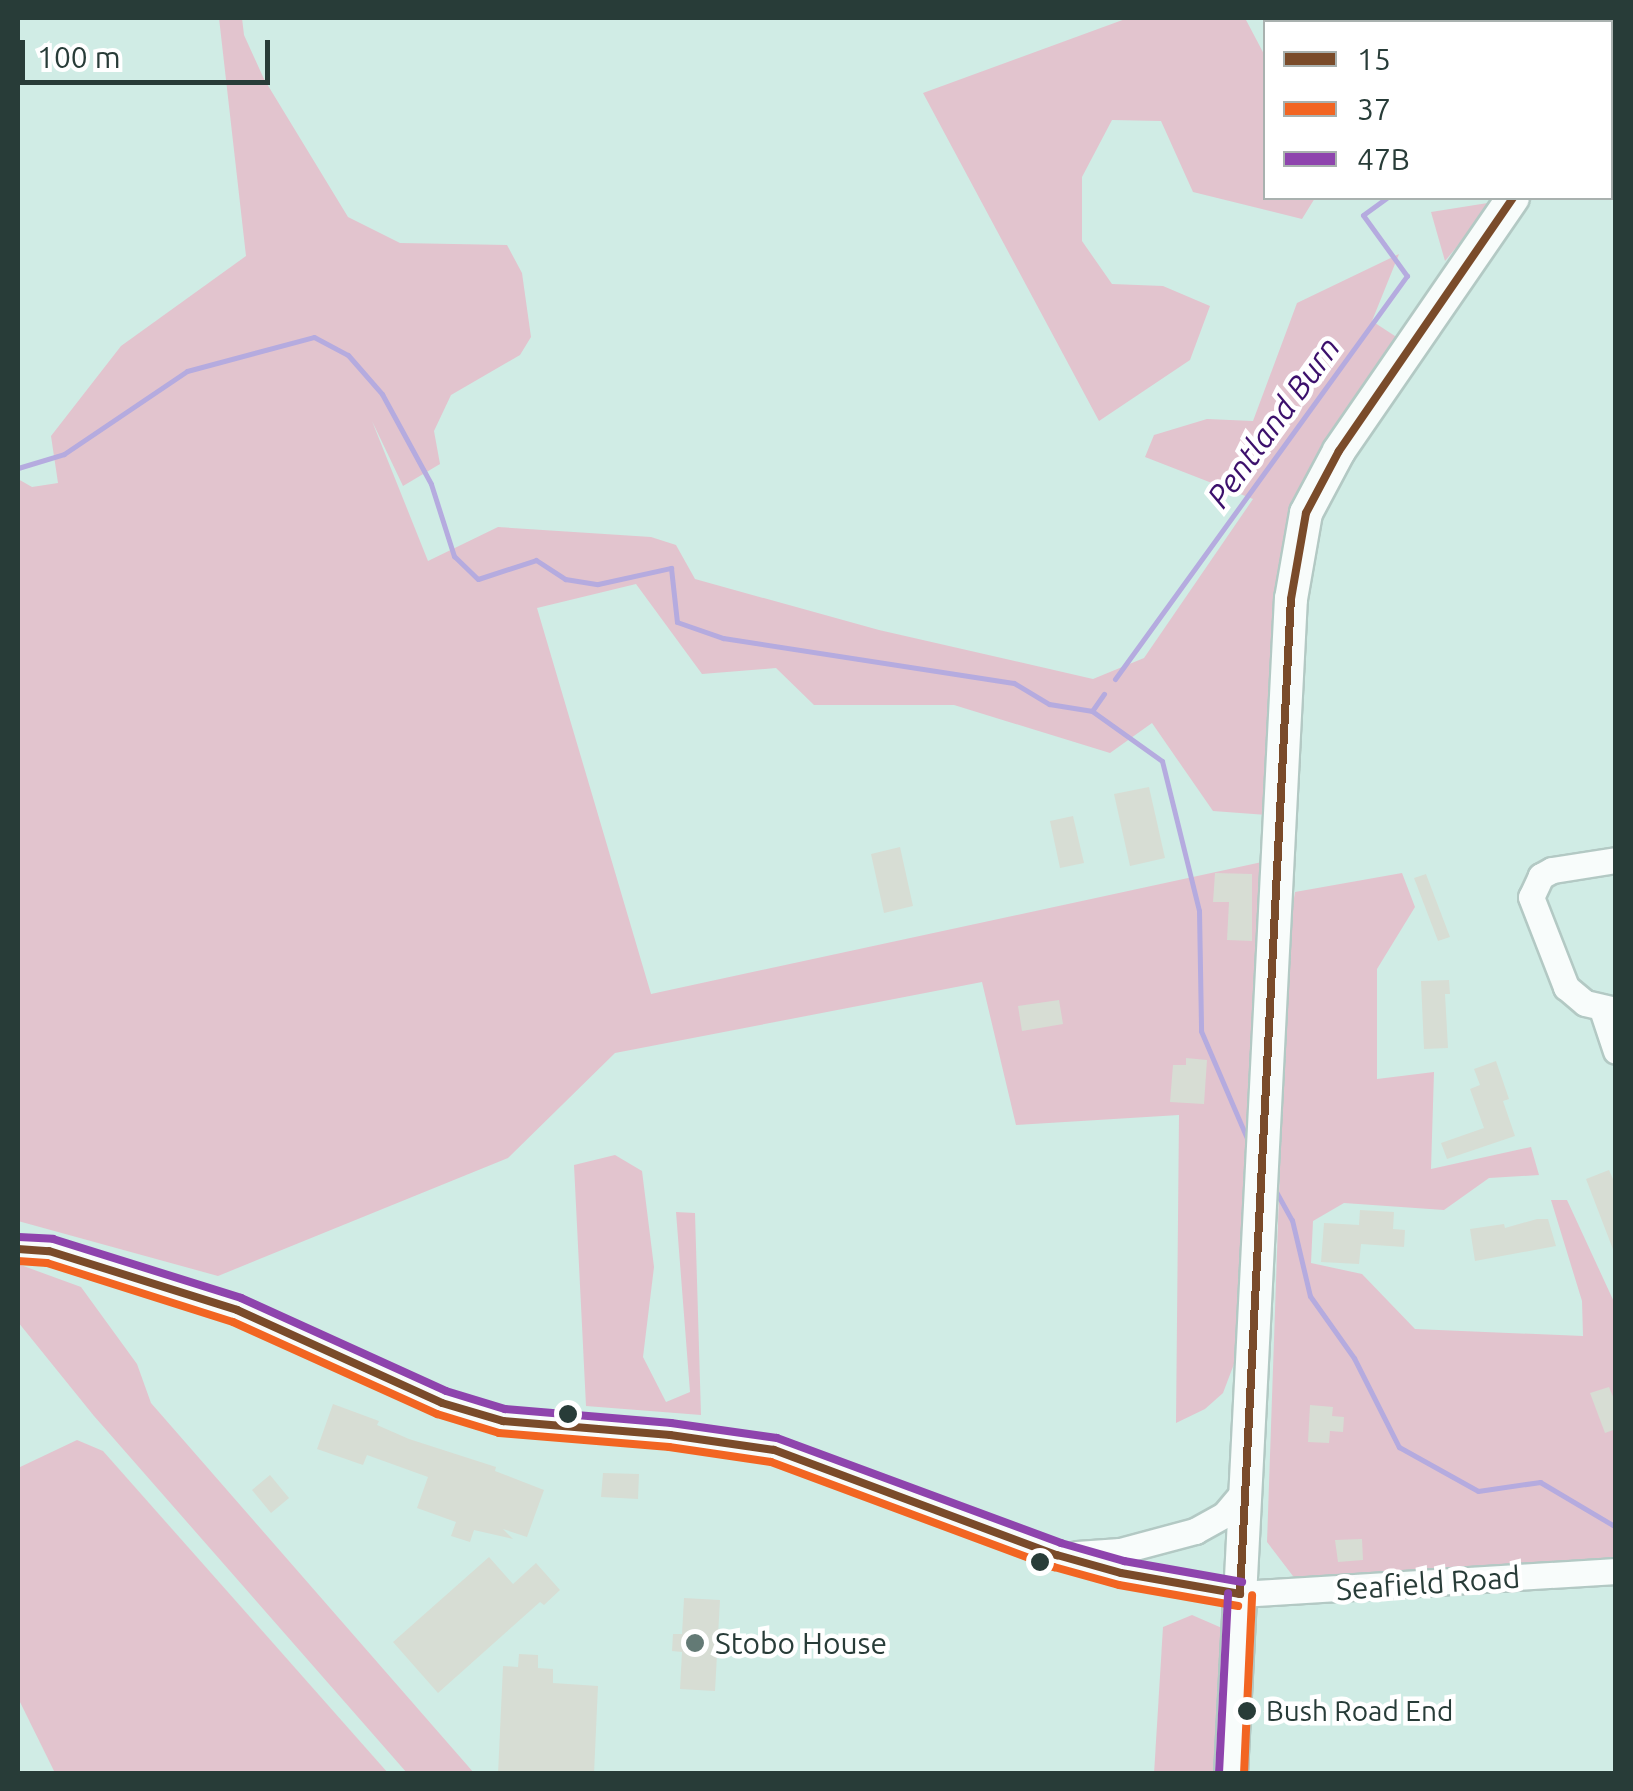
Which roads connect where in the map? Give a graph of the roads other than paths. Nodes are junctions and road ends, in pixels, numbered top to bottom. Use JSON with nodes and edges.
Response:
{"nodes":[{"id":1,"x":1512,"y":200,"type":"edge"},
{"id":2,"x":1616,"y":860,"type":"edge"},
{"id":3,"x":1609,"y":1009,"type":"edge"},
{"id":4,"x":1616,"y":1051,"type":"edge"},
{"id":5,"x":18,"y":1248,"type":"edge"},
{"id":6,"x":1246,"y":1489,"type":"junction"},
{"id":7,"x":1056,"y":1555,"type":"junction"},
{"id":8,"x":1616,"y":1571,"type":"edge"},
{"id":9,"x":1240,"y":1594,"type":"junction"},
{"id":10,"x":1231,"y":1774,"type":"edge"}],
"edges":[{"from":1,"to":6,"type":"main road"},
{"from":2,"to":3,"type":"street"},
{"from":3,"to":4,"type":"street"},
{"from":5,"to":7,"type":"street","name":"Seafield Road"},
{"from":6,"to":7,"type":"street"},
{"from":6,"to":9,"type":"main road"},
{"from":7,"to":9,"type":"street","name":"Seafield Road"},
{"from":8,"to":9,"type":"street","name":"Seafield Road"},
{"from":9,"to":10,"type":"main road"}]}
